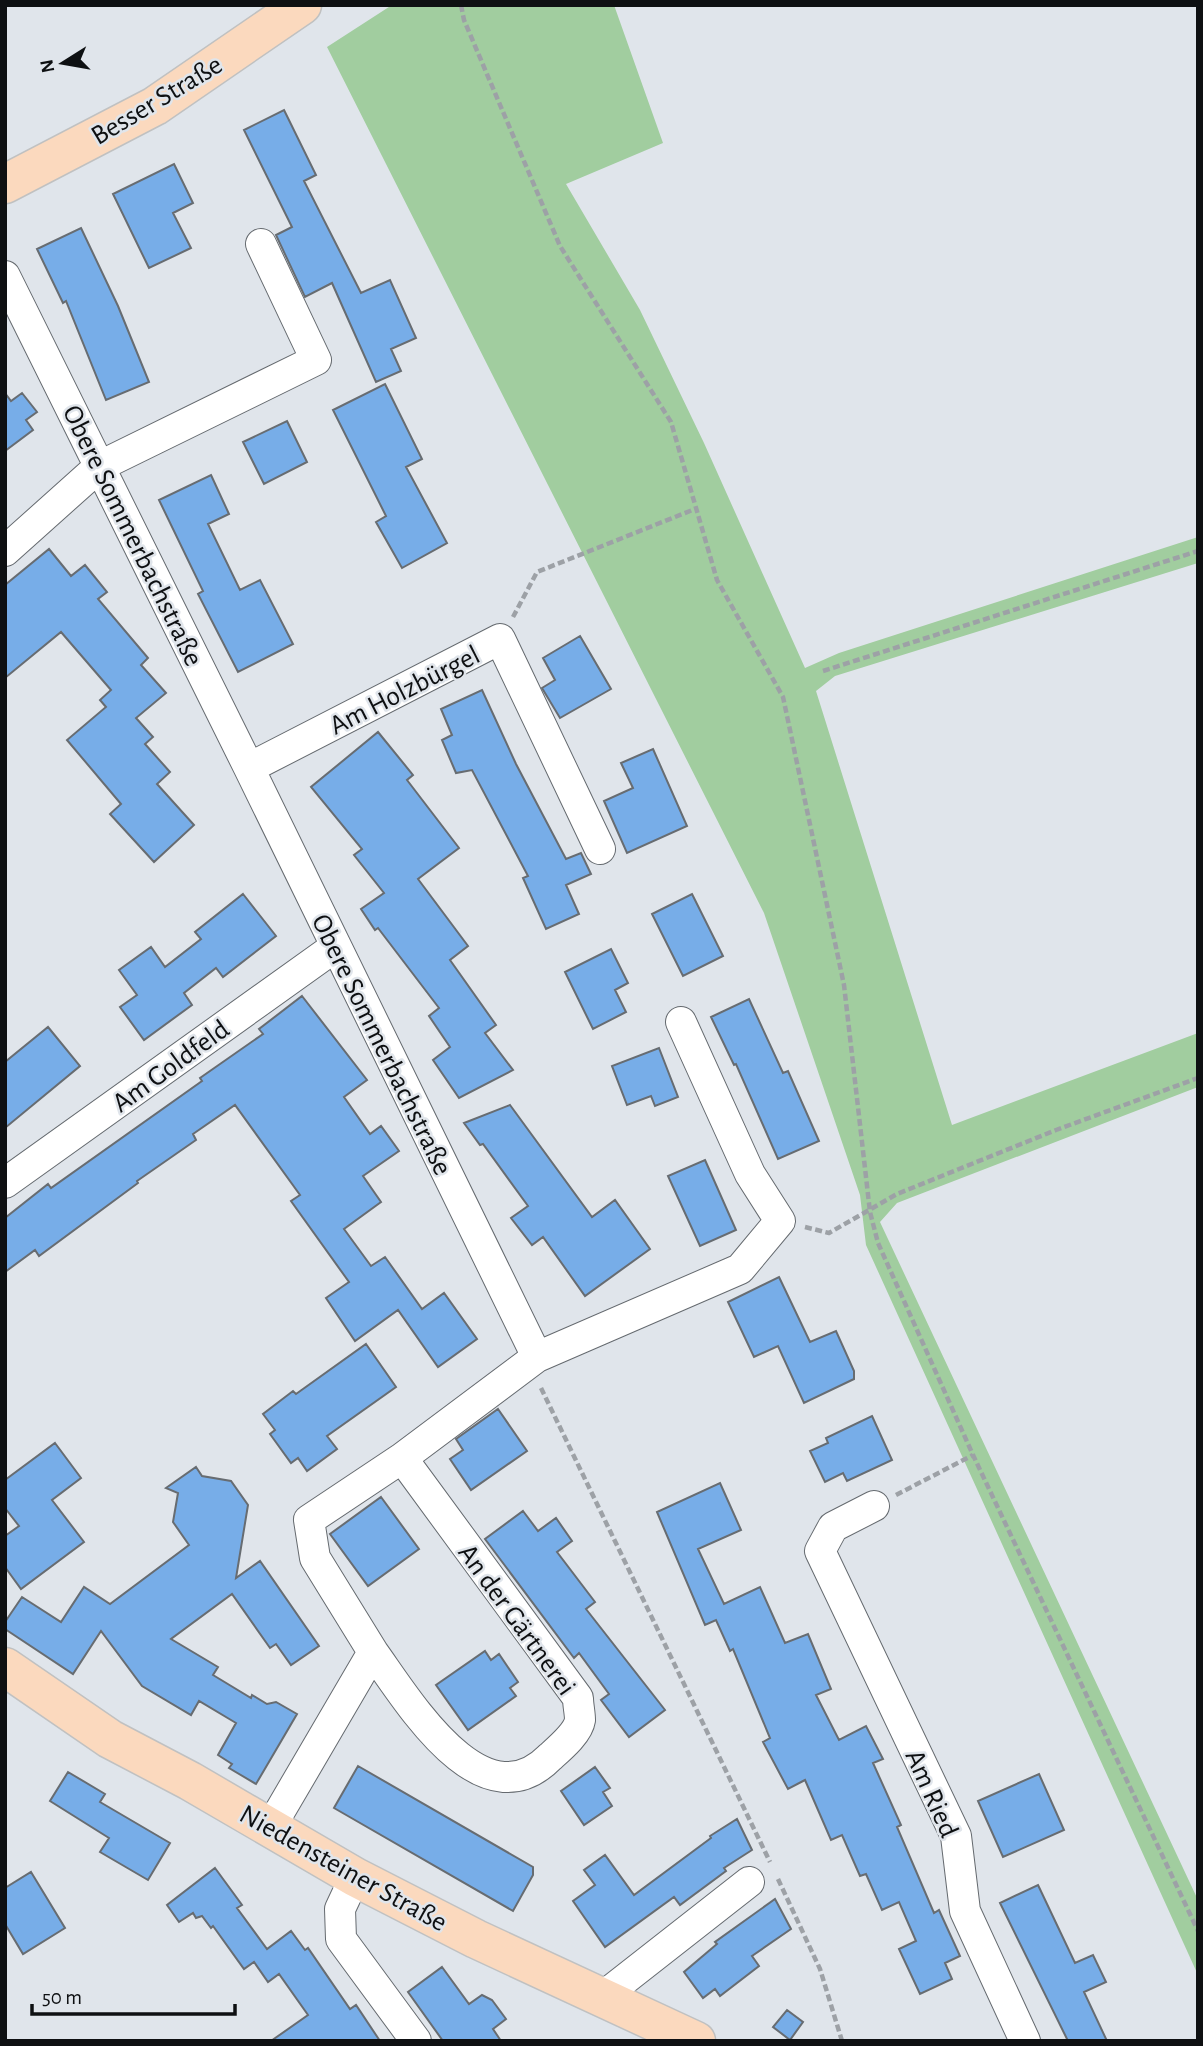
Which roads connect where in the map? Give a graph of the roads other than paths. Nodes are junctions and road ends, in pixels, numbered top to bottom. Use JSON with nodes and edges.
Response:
{"nodes":[{"id":1,"x":302,"y":5,"type":"edge"},
{"id":2,"x":5,"y":184,"type":"edge"},
{"id":3,"x":261,"y":244,"type":"dead end"},
{"id":4,"x":5,"y":276,"type":"edge"},
{"id":5,"x":100,"y":466,"type":"junction"},
{"id":6,"x":5,"y":551,"type":"edge"},
{"id":7,"x":249,"y":768,"type":"junction"},
{"id":8,"x":600,"y":849,"type":"dead end"},
{"id":9,"x":335,"y":947,"type":"junction"},
{"id":10,"x":681,"y":1022,"type":"dead end"},
{"id":11,"x":5,"y":1183,"type":"edge"},
{"id":12,"x":537,"y":1357,"type":"junction"},
{"id":13,"x":402,"y":1458,"type":"junction"},
{"id":14,"x":874,"y":1506,"type":"road end"},
{"id":15,"x":373,"y":1652,"type":"junction"},
{"id":16,"x":5,"y":1667,"type":"edge"},
{"id":17,"x":270,"y":1828,"type":"junction"},
{"id":18,"x":355,"y":1877,"type":"junction"},
{"id":19,"x":749,"y":1882,"type":"dead end"},
{"id":20,"x":601,"y":1998,"type":"junction"},
{"id":21,"x":416,"y":2041,"type":"edge"},
{"id":22,"x":696,"y":2041,"type":"edge"},
{"id":23,"x":1025,"y":2041,"type":"edge"}],
"edges":[{"from":1,"to":2,"type":"main road","name":"Besser Straße"},
{"from":3,"to":5,"type":"street"},
{"from":4,"to":5,"type":"street","name":"Obere Sommerbachstraße"},
{"from":5,"to":6,"type":"street"},
{"from":5,"to":7,"type":"street","name":"Obere Sommerbachstraße"},
{"from":7,"to":8,"type":"street","name":"Am Holzbürgel"},
{"from":7,"to":9,"type":"street","name":"Obere Sommerbachstraße"},
{"from":9,"to":11,"type":"street","name":"Am Goldfeld"},
{"from":9,"to":12,"type":"street","name":"Obere Sommerbachstraße"},
{"from":10,"to":12,"type":"street"},
{"from":12,"to":13,"type":"street","name":"An der Gärtnerei"},
{"from":13,"to":15,"type":"street","name":"An der Gärtnerei"},
{"from":13,"to":15,"type":"street","name":"An der Gärtnerei"},
{"from":14,"to":23,"type":"street","name":"Am Ried"},
{"from":15,"to":17,"type":"street"},
{"from":16,"to":17,"type":"main road","name":"Niedensteiner Straße"},
{"from":17,"to":18,"type":"main road","name":"Niedensteiner Straße"},
{"from":18,"to":20,"type":"main road","name":"Niedensteiner Straße"},
{"from":18,"to":21,"type":"street"},
{"from":19,"to":20,"type":"street"},
{"from":20,"to":22,"type":"main road","name":"Niedensteiner Straße"}]}
